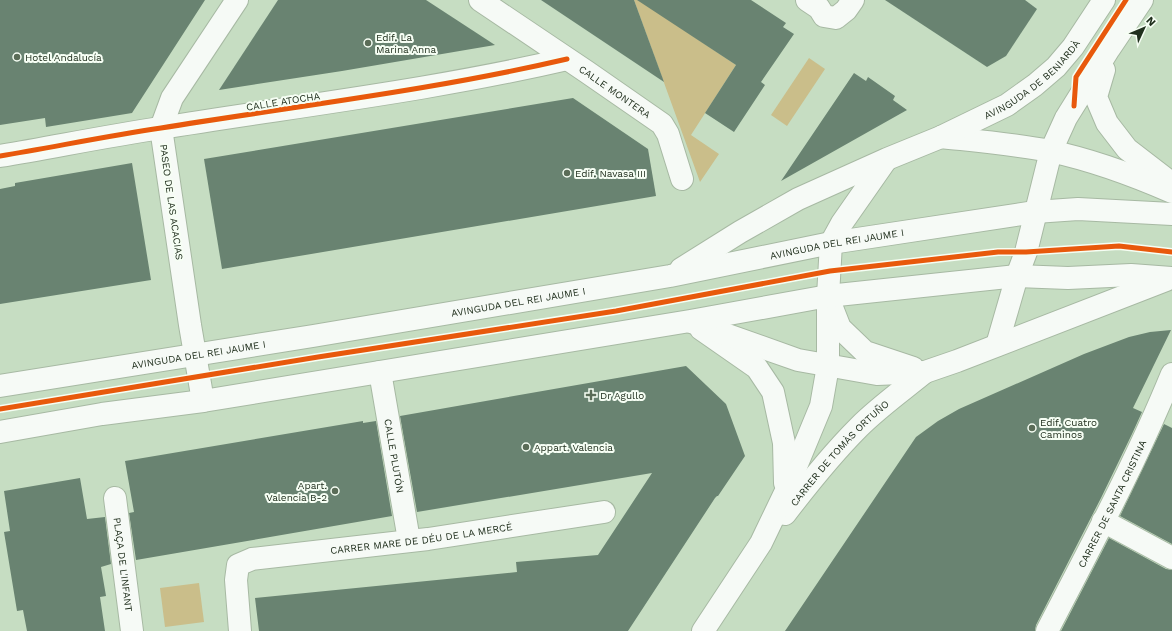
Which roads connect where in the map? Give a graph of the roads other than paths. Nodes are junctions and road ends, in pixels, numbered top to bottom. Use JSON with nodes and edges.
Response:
{"nodes":[{"id":1,"x":237,"y":0,"type":"edge"},
{"id":2,"x":480,"y":0,"type":"edge"},
{"id":3,"x":807,"y":0,"type":"edge"},
{"id":4,"x":853,"y":0,"type":"edge"},
{"id":5,"x":1104,"y":0,"type":"edge"},
{"id":6,"x":1142,"y":0,"type":"edge"},
{"id":7,"x":1109,"y":49,"type":"junction"},
{"id":8,"x":567,"y":59,"type":"junction"},
{"id":9,"x":161,"y":128,"type":"junction"},
{"id":10,"x":941,"y":137,"type":"junction"},
{"id":11,"x":1051,"y":151,"type":"junction"},
{"id":12,"x":0,"y":156,"type":"edge"},
{"id":13,"x":886,"y":159,"type":"junction"},
{"id":14,"x":682,"y":179,"type":"dead end"},
{"id":15,"x":1172,"y":183,"type":"edge"},
{"id":16,"x":1172,"y":192,"type":"edge"},
{"id":17,"x":1035,"y":212,"type":"junction"},
{"id":18,"x":1172,"y":214,"type":"edge"},
{"id":19,"x":831,"y":244,"type":"junction"},
{"id":20,"x":670,"y":276,"type":"junction"},
{"id":21,"x":1017,"y":276,"type":"junction"},
{"id":22,"x":1172,"y":278,"type":"edge"},
{"id":23,"x":828,"y":296,"type":"junction"},
{"id":24,"x":690,"y":321,"type":"junction"},
{"id":25,"x":997,"y":346,"type":"junction"},
{"id":26,"x":195,"y":354,"type":"junction"},
{"id":27,"x":828,"y":366,"type":"junction"},
{"id":28,"x":380,"y":372,"type":"junction"},
{"id":29,"x":925,"y":372,"type":"junction"},
{"id":30,"x":1172,"y":374,"type":"edge"},
{"id":31,"x":0,"y":386,"type":"edge"},
{"id":32,"x":204,"y":401,"type":"junction"},
{"id":33,"x":1165,"y":410,"type":"edge"},
{"id":34,"x":0,"y":432,"type":"edge"},
{"id":35,"x":785,"y":493,"type":"junction"},
{"id":36,"x":115,"y":498,"type":"dead end"},
{"id":37,"x":604,"y":512,"type":"dead end"},
{"id":38,"x":1103,"y":521,"type":"junction"},
{"id":39,"x":409,"y":540,"type":"junction"},
{"id":40,"x":761,"y":543,"type":"junction"},
{"id":41,"x":1172,"y":558,"type":"edge"},
{"id":42,"x":132,"y":631,"type":"edge"},
{"id":43,"x":240,"y":631,"type":"edge"},
{"id":44,"x":703,"y":631,"type":"edge"},
{"id":45,"x":1047,"y":631,"type":"edge"}],
"edges":[{"from":1,"to":9,"type":"main road","name":"PASEO DE LAS ACACIAS"},
{"from":2,"to":8,"type":"main road","name":"CALLE MONTERA"},
{"from":3,"to":4,"type":"main road"},
{"from":5,"to":10,"type":"main road","name":"AVINGUDA DE BENIARDÀ"},
{"from":6,"to":7,"type":"main road"},
{"from":7,"to":11,"type":"main road"},
{"from":7,"to":15,"type":"main road"},
{"from":8,"to":9,"type":"main road","name":"CALLE ATOCHA"},
{"from":8,"to":14,"type":"main road","name":"CALLE MONTERA"},
{"from":9,"to":12,"type":"main road","name":"CALLE ATOCHA"},
{"from":9,"to":26,"type":"main road","name":"PASEO DE LAS ACACIAS"},
{"from":10,"to":11,"type":"main road"},
{"from":10,"to":13,"type":"main road","name":"AVINGUDA DE BENIARDÀ"},
{"from":11,"to":16,"type":"main road"},
{"from":11,"to":17,"type":"main road"},
{"from":13,"to":19,"type":"main road"},
{"from":13,"to":20,"type":"main road","name":"AVINGUDA DE BENIARDÀ"},
{"from":17,"to":18,"type":"main road","name":"AVINGUDA DEL REI JAUME I"},
{"from":17,"to":19,"type":"main road","name":"AVINGUDA DEL REI JAUME I"},
{"from":17,"to":21,"type":"main road"},
{"from":19,"to":20,"type":"main road","name":"AVINGUDA DEL REI JAUME I"},
{"from":19,"to":23,"type":"main road","name":"CARRER DE TOMÀS ORTUÑO"},
{"from":20,"to":26,"type":"main road","name":"AVINGUDA DEL REI JAUME I"},
{"from":21,"to":22,"type":"main road"},
{"from":21,"to":23,"type":"main road"},
{"from":21,"to":25,"type":"main road"},
{"from":22,"to":25,"type":"main road"},
{"from":23,"to":24,"type":"main road"},
{"from":23,"to":27,"type":"main road","name":"CARRER DE TOMÀS ORTUÑO"},
{"from":23,"to":29,"type":"main road"},
{"from":24,"to":27,"type":"main road"},
{"from":24,"to":28,"type":"main road"},
{"from":24,"to":35,"type":"main road"},
{"from":25,"to":29,"type":"main road"},
{"from":26,"to":31,"type":"main road","name":"AVINGUDA DEL REI JAUME I"},
{"from":26,"to":32,"type":"main road","name":"PASEO DE LAS ACACIAS"},
{"from":27,"to":29,"type":"main road"},
{"from":27,"to":35,"type":"main road","name":"CARRER DE TOMÀS ORTUÑO"},
{"from":28,"to":32,"type":"main road"},
{"from":28,"to":39,"type":"main road","name":"CALLE PLUTÓN"},
{"from":29,"to":40,"type":"main road","name":"CARRER DE TOMÀS ORTUÑO"},
{"from":30,"to":33,"type":"main road","name":"CARRER DE SANTA CRISTINA"},
{"from":32,"to":34,"type":"main road"},
{"from":33,"to":38,"type":"main road","name":"CARRER DE SANTA CRISTINA"},
{"from":35,"to":40,"type":"main road","name":"CARRER DE TOMÀS ORTUÑO"},
{"from":36,"to":42,"type":"main road","name":"PLAÇA DE L'INFANT"},
{"from":37,"to":39,"type":"main road","name":"CARRER MARE DE DÉU DE LA MERCÉ"},
{"from":38,"to":41,"type":"main road"},
{"from":38,"to":45,"type":"main road","name":"CARRER DE SANTA CRISTINA"},
{"from":39,"to":43,"type":"main road","name":"CARRER MARE DE DÉU DE LA MERCÉ"},
{"from":40,"to":44,"type":"main road","name":"CARRER DE TOMÀS ORTUÑO"}]}
